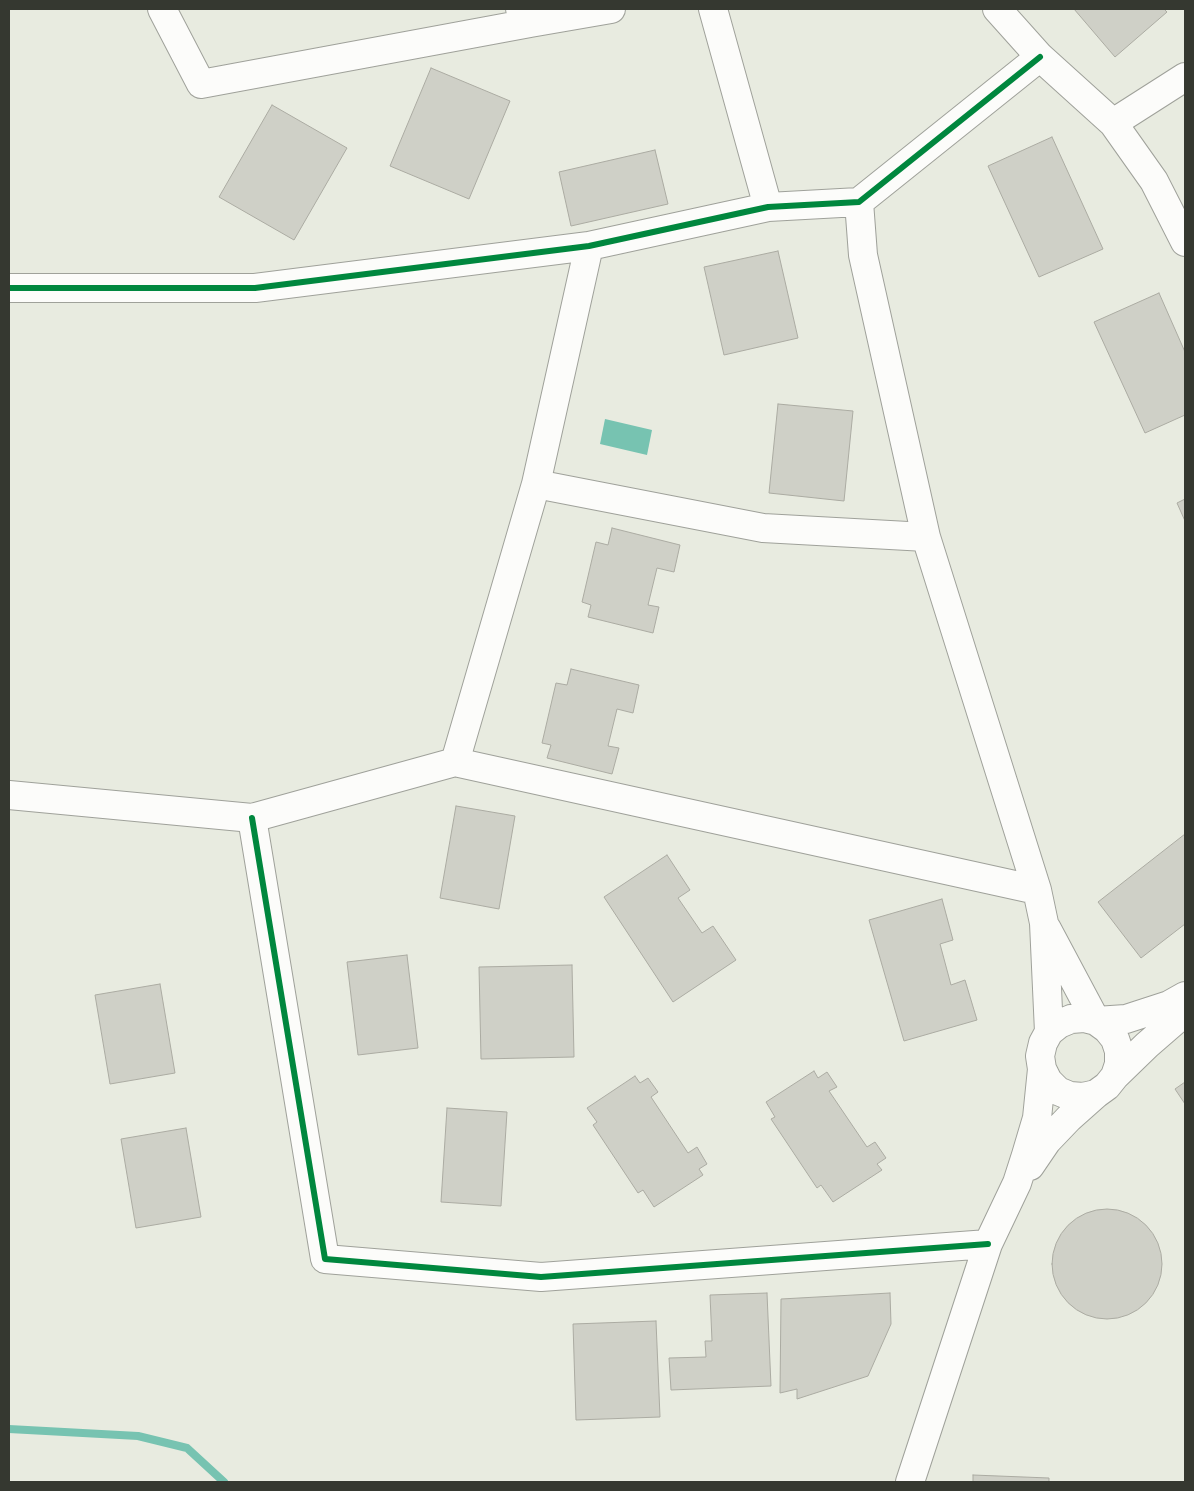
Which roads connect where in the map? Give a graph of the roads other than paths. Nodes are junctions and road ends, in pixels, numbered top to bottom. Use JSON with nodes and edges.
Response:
{"nodes":[{"id":1,"x":162,"y":9,"type":"edge"},
{"id":2,"x":611,"y":9,"type":"edge"},
{"id":3,"x":713,"y":9,"type":"edge"},
{"id":4,"x":997,"y":9,"type":"edge"},
{"id":5,"x":525,"y":16,"type":"edge"},
{"id":6,"x":1040,"y":57,"type":"junction"},
{"id":7,"x":1185,"y":77,"type":"edge"},
{"id":8,"x":1113,"y":123,"type":"junction"},
{"id":9,"x":859,"y":202,"type":"junction"},
{"id":10,"x":768,"y":207,"type":"junction"},
{"id":11,"x":1185,"y":242,"type":"edge"},
{"id":12,"x":589,"y":246,"type":"junction"},
{"id":13,"x":9,"y":288,"type":"edge"},
{"id":14,"x":536,"y":484,"type":"junction"},
{"id":15,"x":926,"y":537,"type":"junction"},
{"id":16,"x":455,"y":762,"type":"junction"},
{"id":17,"x":9,"y":794,"type":"edge"},
{"id":18,"x":252,"y":818,"type":"junction"},
{"id":19,"x":1037,"y":890,"type":"junction"},
{"id":20,"x":1044,"y":923,"type":"junction"},
{"id":21,"x":1185,"y":996,"type":"edge"},
{"id":22,"x":1185,"y":1012,"type":"edge"},
{"id":23,"x":1096,"y":1021,"type":"junction"},
{"id":24,"x":1049,"y":1032,"type":"junction"},
{"id":25,"x":1042,"y":1069,"type":"junction"},
{"id":26,"x":1106,"y":1085,"type":"junction"},
{"id":27,"x":1017,"y":1183,"type":"junction"},
{"id":28,"x":988,"y":1244,"type":"junction"},
{"id":29,"x":910,"y":1482,"type":"edge"}],
"edges":[{"from":1,"to":5,"type":"street"},
{"from":2,"to":5,"type":"street"},
{"from":3,"to":10,"type":"street"},
{"from":4,"to":6,"type":"street"},
{"from":6,"to":8,"type":"street"},
{"from":6,"to":9,"type":"street"},
{"from":7,"to":8,"type":"street"},
{"from":8,"to":11,"type":"street"},
{"from":9,"to":10,"type":"street"},
{"from":9,"to":15,"type":"street"},
{"from":10,"to":12,"type":"street"},
{"from":12,"to":13,"type":"street"},
{"from":12,"to":14,"type":"street"},
{"from":14,"to":15,"type":"street"},
{"from":14,"to":16,"type":"street"},
{"from":15,"to":19,"type":"street"},
{"from":16,"to":18,"type":"street"},
{"from":16,"to":19,"type":"street"},
{"from":17,"to":18,"type":"street"},
{"from":18,"to":28,"type":"street"},
{"from":19,"to":20,"type":"street"},
{"from":20,"to":23,"type":"street"},
{"from":20,"to":24,"type":"street"},
{"from":21,"to":23,"type":"street"},
{"from":22,"to":26,"type":"street"},
{"from":23,"to":24,"type":"street"},
{"from":23,"to":26,"type":"street"},
{"from":24,"to":25,"type":"street"},
{"from":25,"to":26,"type":"street"},
{"from":25,"to":27,"type":"street"},
{"from":26,"to":27,"type":"street"},
{"from":27,"to":28,"type":"street"},
{"from":28,"to":29,"type":"street"}]}
